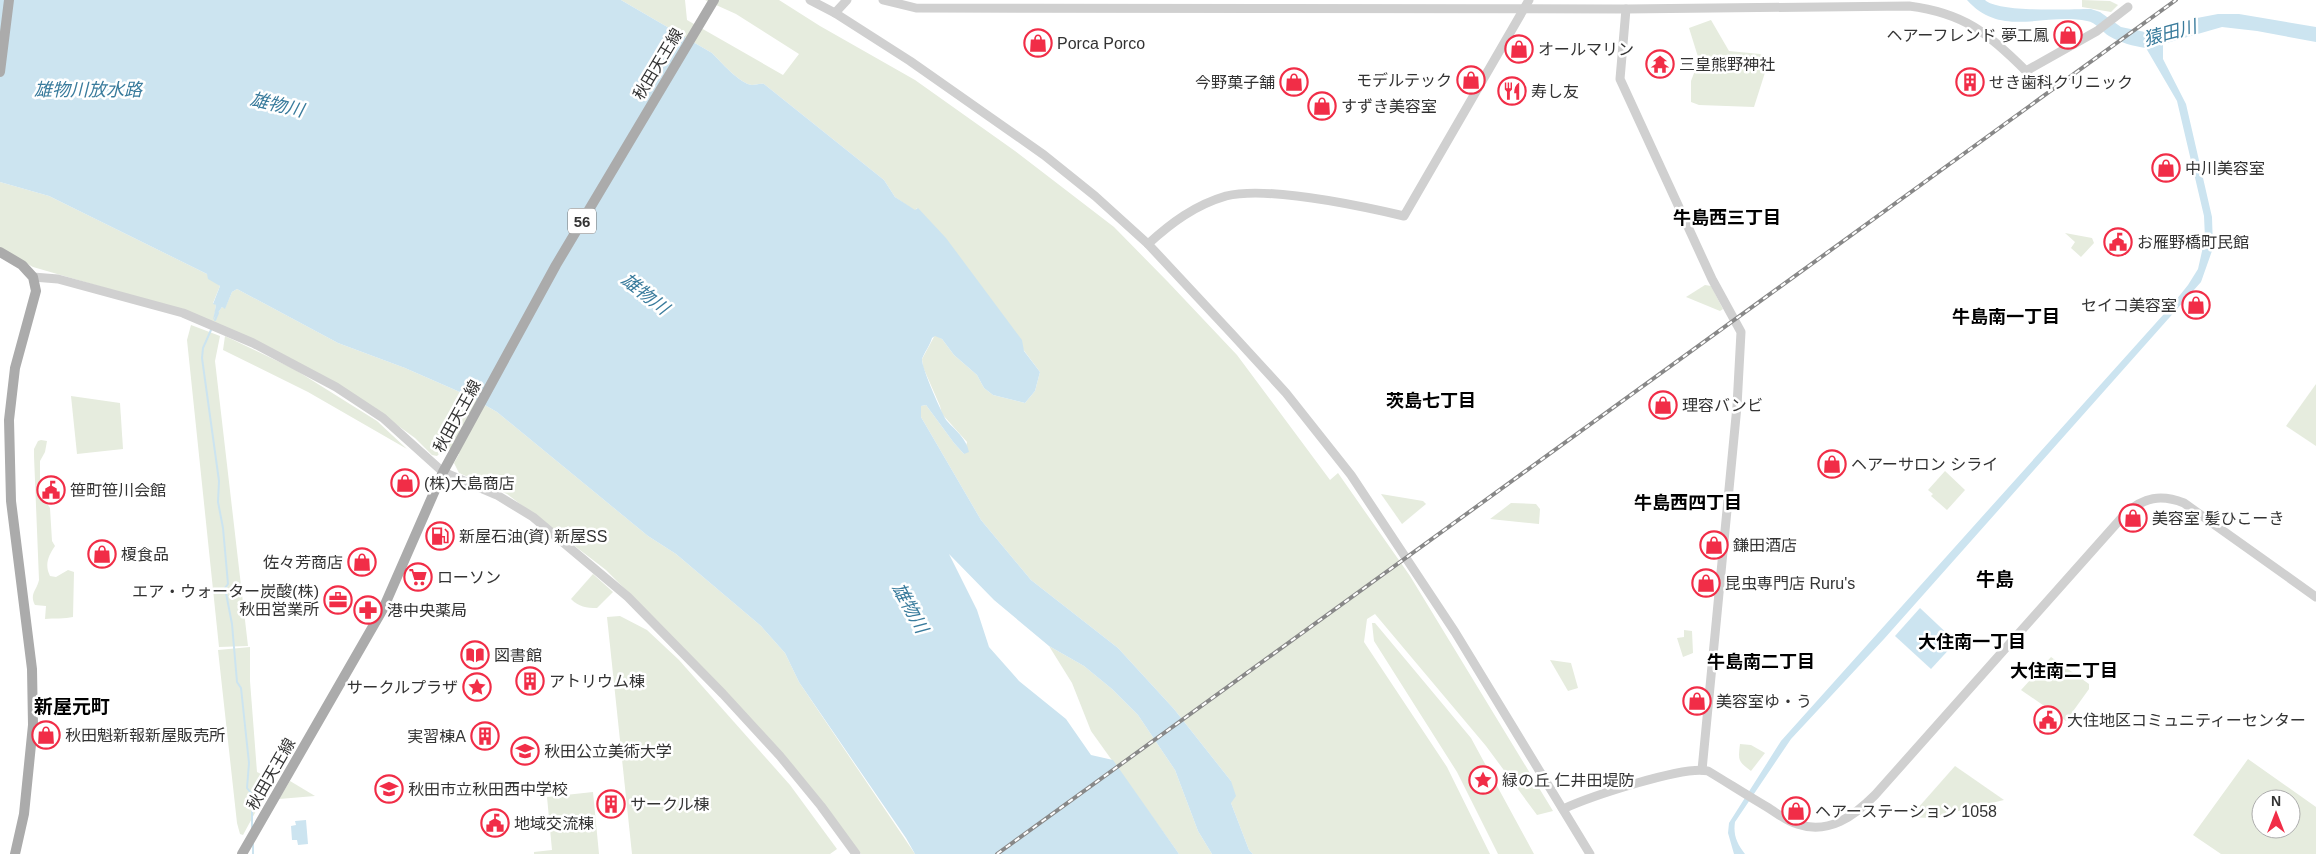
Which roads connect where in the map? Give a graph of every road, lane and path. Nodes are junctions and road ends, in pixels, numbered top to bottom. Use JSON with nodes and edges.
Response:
{"nodes":[{"id":1,"x":9,"y":0,"type":"edge"},
{"id":2,"x":714,"y":0,"type":"edge"},
{"id":3,"x":810,"y":0,"type":"edge"},
{"id":4,"x":847,"y":0,"type":"edge"},
{"id":5,"x":883,"y":0,"type":"edge"},
{"id":6,"x":1527,"y":4,"type":"edge"},
{"id":7,"x":2128,"y":7,"type":"dead end"},
{"id":8,"x":1626,"y":9,"type":"junction"},
{"id":9,"x":836,"y":13,"type":"junction"},
{"id":10,"x":0,"y":72,"type":"edge"},
{"id":11,"x":1148,"y":244,"type":"junction"},
{"id":12,"x":0,"y":252,"type":"edge"},
{"id":13,"x":33,"y":277,"type":"junction"},
{"id":14,"x":443,"y":472,"type":"junction"},
{"id":15,"x":2316,"y":597,"type":"edge"},
{"id":16,"x":1702,"y":770,"type":"junction"},
{"id":17,"x":1563,"y":809,"type":"junction"},
{"id":18,"x":14,"y":854,"type":"edge"},
{"id":19,"x":242,"y":854,"type":"edge"},
{"id":20,"x":856,"y":854,"type":"edge"},
{"id":21,"x":1590,"y":854,"type":"edge"}],
"edges":[{"from":1,"to":10,"type":"main road"},
{"from":2,"to":14,"type":"main road","name":"秋田天王線","number":"56"},
{"from":3,"to":9,"type":"street"},
{"from":4,"to":9,"type":"street"},
{"from":5,"to":6,"type":"street"},
{"from":6,"to":8,"type":"street"},
{"from":6,"to":11,"type":"street"},
{"from":7,"to":8,"type":"street"},
{"from":8,"to":16,"type":"street"},
{"from":9,"to":11,"type":"street"},
{"from":11,"to":17,"type":"street"},
{"from":12,"to":13,"type":"main road"},
{"from":13,"to":14,"type":"street"},
{"from":13,"to":18,"type":"main road"},
{"from":14,"to":19,"type":"main road","name":"秋田天王線","number":"56"},
{"from":14,"to":20,"type":"street"},
{"from":15,"to":16,"type":"street"},
{"from":16,"to":17,"type":"street"},
{"from":17,"to":21,"type":"street"}]}
